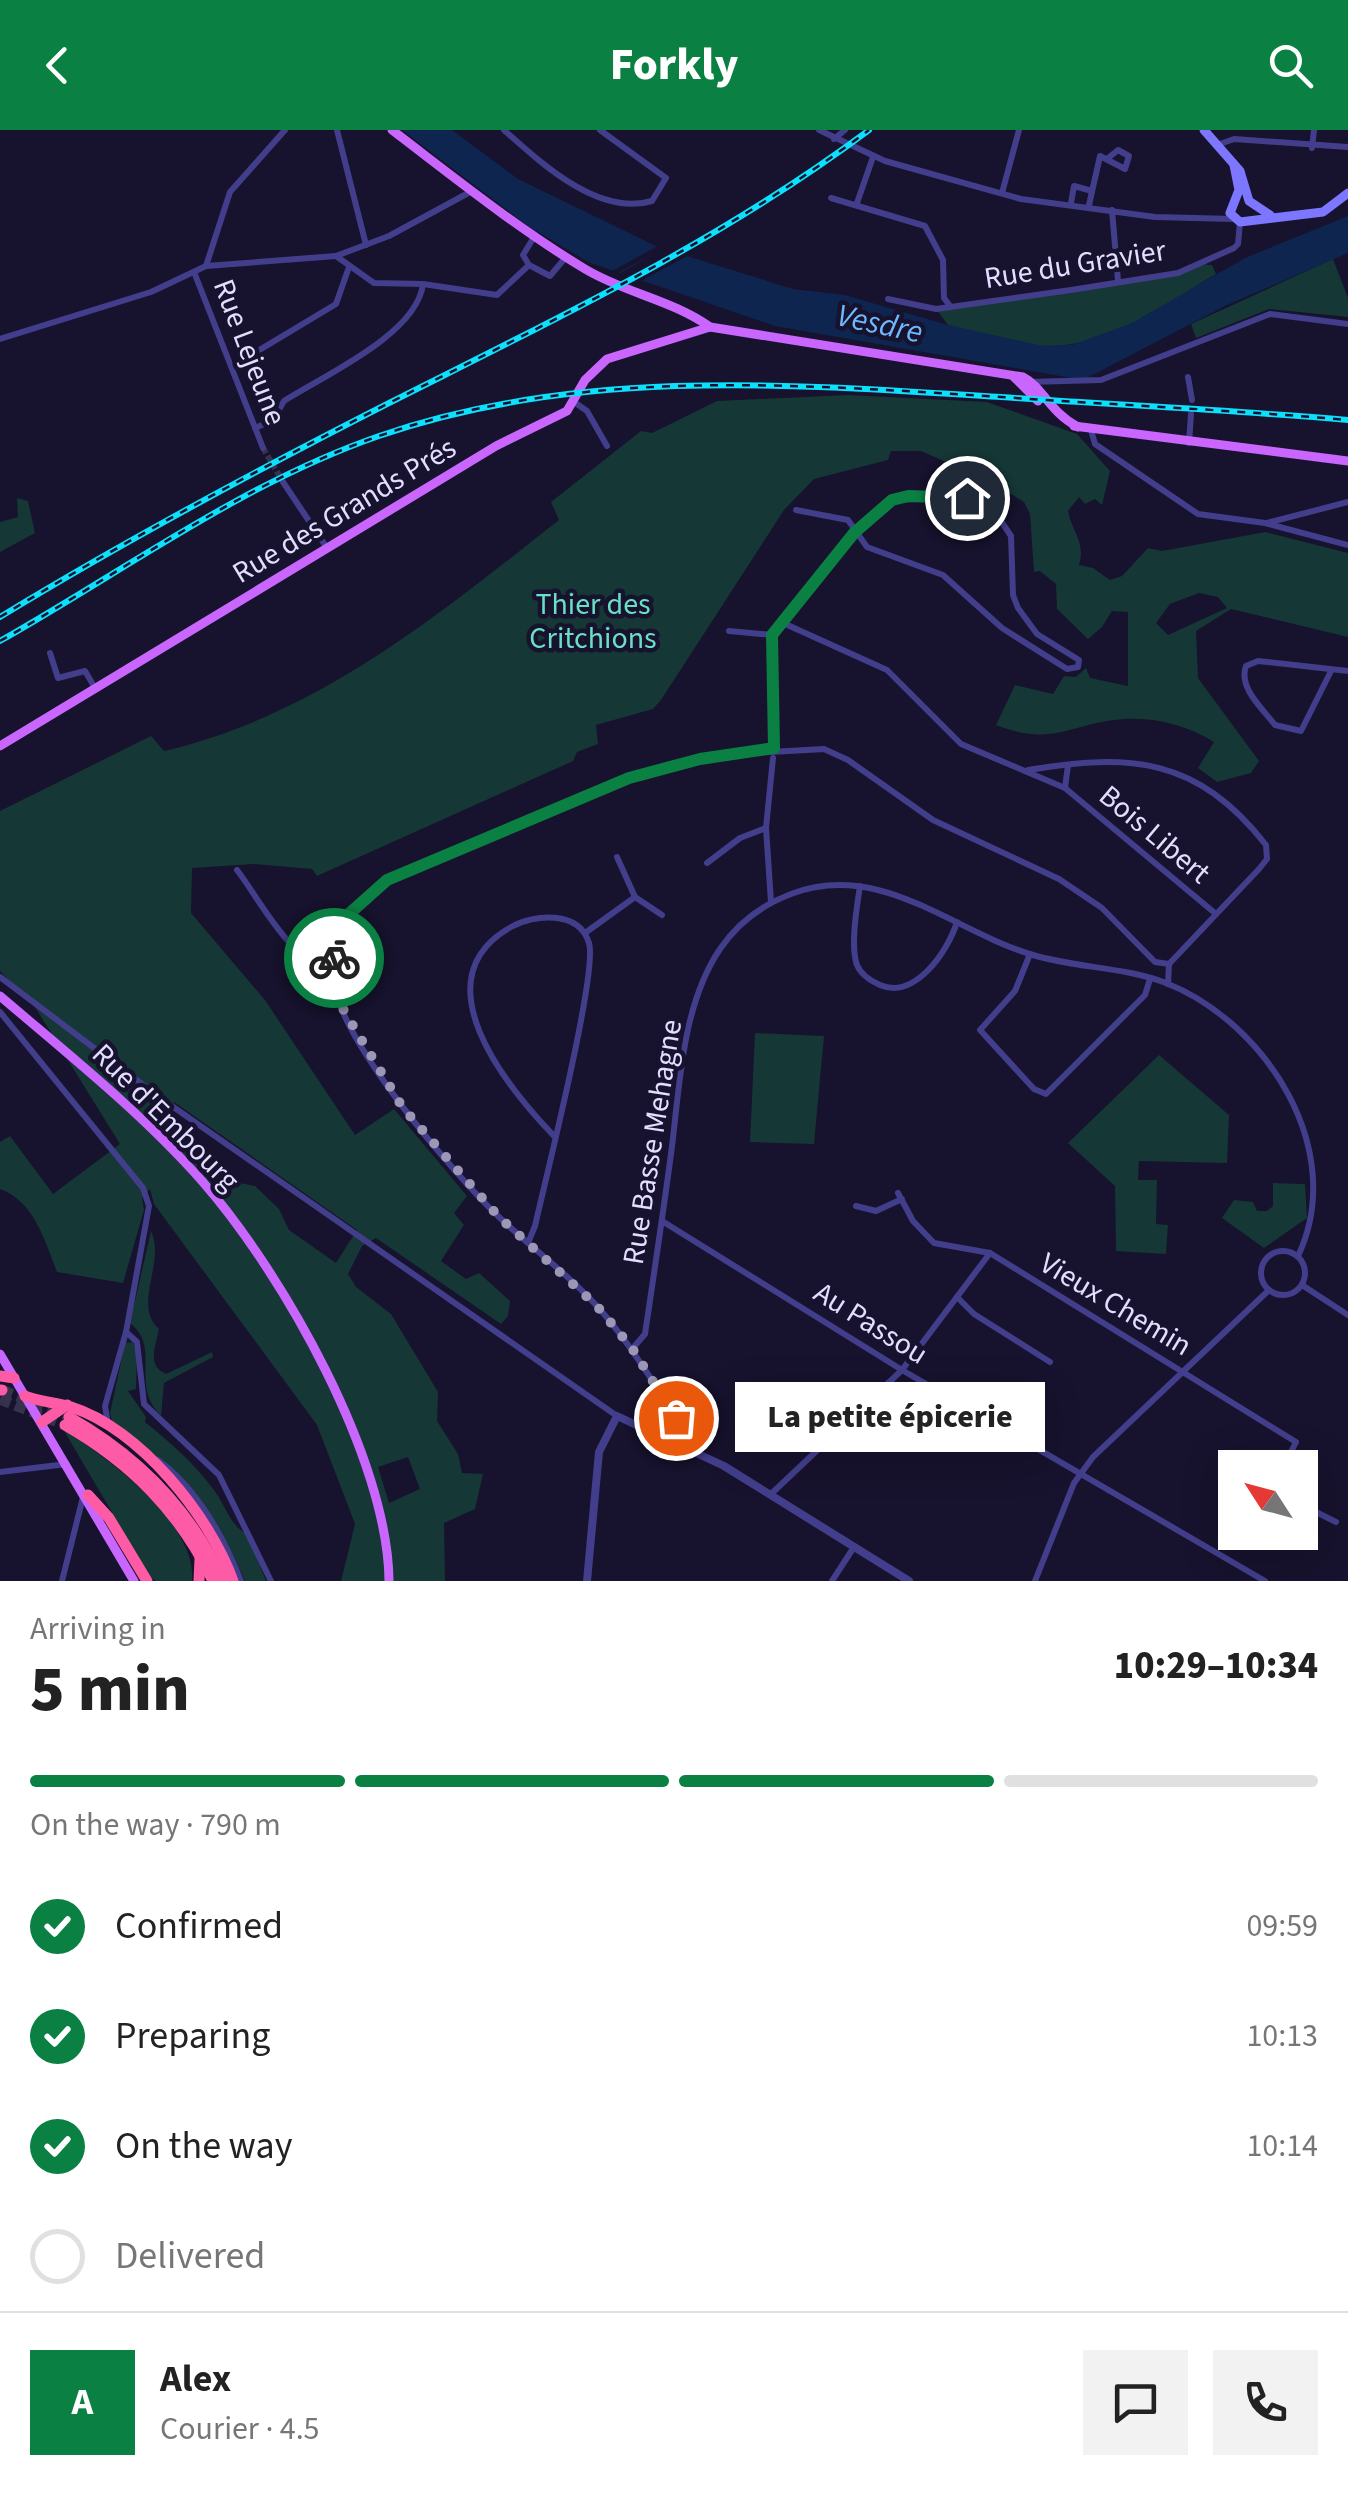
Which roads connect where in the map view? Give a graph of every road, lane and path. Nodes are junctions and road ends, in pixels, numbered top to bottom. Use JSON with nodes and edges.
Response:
{"nodes":[{"id":1,"x":285,"y":130,"type":"edge"},
{"id":2,"x":337,"y":130,"type":"edge"},
{"id":3,"x":392,"y":130,"type":"edge"},
{"id":4,"x":504,"y":130,"type":"edge"},
{"id":5,"x":520,"y":130,"type":"edge"},
{"id":6,"x":600,"y":130,"type":"edge"},
{"id":7,"x":819,"y":130,"type":"edge"},
{"id":8,"x":844,"y":130,"type":"edge"},
{"id":9,"x":1019,"y":130,"type":"edge"},
{"id":10,"x":1204,"y":130,"type":"edge"},
{"id":11,"x":1314,"y":130,"type":"edge"},
{"id":12,"x":513,"y":138,"type":"junction"},
{"id":13,"x":834,"y":139,"type":"junction"},
{"id":14,"x":1218,"y":145,"type":"junction"},
{"id":15,"x":1312,"y":148,"type":"junction"},
{"id":16,"x":1348,"y":148,"type":"edge"},
{"id":17,"x":874,"y":157,"type":"junction"},
{"id":18,"x":1107,"y":159,"type":"dead end"},
{"id":19,"x":1234,"y":165,"type":"junction"},
{"id":20,"x":472,"y":191,"type":"junction"},
{"id":21,"x":1092,"y":191,"type":"junction"},
{"id":22,"x":1348,"y":193,"type":"edge"},
{"id":23,"x":1002,"y":194,"type":"junction"},
{"id":24,"x":831,"y":198,"type":"dead end"},
{"id":25,"x":857,"y":203,"type":"junction"},
{"id":26,"x":1070,"y":203,"type":"junction"},
{"id":27,"x":1233,"y":203,"type":"junction"},
{"id":28,"x":1250,"y":203,"type":"junction"},
{"id":29,"x":1089,"y":205,"type":"junction"},
{"id":30,"x":1112,"y":210,"type":"junction"},
{"id":31,"x":1214,"y":216,"type":"junction"},
{"id":32,"x":1272,"y":216,"type":"junction"},
{"id":33,"x":1241,"y":220,"type":"junction"},
{"id":34,"x":534,"y":237,"type":"junction"},
{"id":35,"x":366,"y":245,"type":"junction"},
{"id":36,"x":336,"y":256,"type":"junction"},
{"id":37,"x":566,"y":257,"type":"junction"},
{"id":38,"x":529,"y":265,"type":"junction"},
{"id":39,"x":206,"y":266,"type":"junction"},
{"id":40,"x":349,"y":267,"type":"junction"},
{"id":41,"x":194,"y":272,"type":"junction"},
{"id":42,"x":1118,"y":282,"type":"junction"},
{"id":43,"x":423,"y":284,"type":"junction"},
{"id":44,"x":888,"y":299,"type":"dead end"},
{"id":45,"x":950,"y":306,"type":"junction"},
{"id":46,"x":690,"y":313,"type":"junction"},
{"id":47,"x":1348,"y":324,"type":"edge"},
{"id":48,"x":710,"y":327,"type":"junction"},
{"id":49,"x":690,"y":331,"type":"junction"},
{"id":50,"x":0,"y":339,"type":"edge"},
{"id":51,"x":233,"y":366,"type":"junction"},
{"id":52,"x":1188,"y":377,"type":"dead end"},
{"id":53,"x":1027,"y":383,"type":"junction"},
{"id":54,"x":1192,"y":400,"type":"dead end"},
{"id":55,"x":574,"y":402,"type":"junction"},
{"id":56,"x":1192,"y":414,"type":"dead end"},
{"id":57,"x":255,"y":428,"type":"junction"},
{"id":58,"x":1091,"y":430,"type":"junction"},
{"id":59,"x":1189,"y":444,"type":"junction"},
{"id":60,"x":607,"y":446,"type":"dead end"},
{"id":61,"x":263,"y":448,"type":"tunnel mouth"},
{"id":62,"x":1348,"y":462,"type":"edge"},
{"id":63,"x":283,"y":482,"type":"tunnel mouth"},
{"id":64,"x":1348,"y":502,"type":"edge"},
{"id":65,"x":796,"y":510,"type":"dead end"},
{"id":66,"x":1266,"y":524,"type":"junction"},
{"id":67,"x":854,"y":533,"type":"junction"},
{"id":68,"x":1348,"y":545,"type":"edge"},
{"id":69,"x":327,"y":549,"type":"junction"},
{"id":70,"x":784,"y":623,"type":"junction"},
{"id":71,"x":728,"y":631,"type":"dead end"},
{"id":72,"x":772,"y":635,"type":"junction"},
{"id":73,"x":50,"y":653,"type":"dead end"},
{"id":74,"x":97,"y":664,"type":"dead end"},
{"id":75,"x":85,"y":671,"type":"junction"},
{"id":76,"x":1348,"y":671,"type":"edge"},
{"id":77,"x":1331,"y":672,"type":"junction"},
{"id":78,"x":96,"y":689,"type":"junction"},
{"id":79,"x":0,"y":746,"type":"edge"},
{"id":80,"x":774,"y":748,"type":"junction"},
{"id":81,"x":773,"y":758,"type":"dead end"},
{"id":82,"x":1068,"y":764,"type":"junction"},
{"id":83,"x":1027,"y":770,"type":"junction"},
{"id":84,"x":1065,"y":788,"type":"junction"},
{"id":85,"x":766,"y":828,"type":"junction"},
{"id":86,"x":617,"y":857,"type":"dead end"},
{"id":87,"x":707,"y":863,"type":"dead end"},
{"id":88,"x":237,"y":870,"type":"dead end"},
{"id":89,"x":860,"y":886,"type":"junction"},
{"id":90,"x":635,"y":897,"type":"junction"},
{"id":91,"x":771,"y":902,"type":"junction"},
{"id":92,"x":662,"y":914,"type":"dead end"},
{"id":93,"x":1216,"y":914,"type":"junction"},
{"id":94,"x":956,"y":922,"type":"junction"},
{"id":95,"x":585,"y":933,"type":"junction"},
{"id":96,"x":1030,"y":954,"type":"junction"},
{"id":97,"x":1169,"y":964,"type":"junction"},
{"id":98,"x":332,"y":968,"type":"junction"},
{"id":99,"x":0,"y":977,"type":"edge"},
{"id":100,"x":1150,"y":979,"type":"junction"},
{"id":101,"x":1168,"y":984,"type":"junction"},
{"id":102,"x":0,"y":996,"type":"edge"},
{"id":103,"x":0,"y":1012,"type":"edge"},
{"id":104,"x":554,"y":1136,"type":"junction"},
{"id":105,"x":856,"y":1206,"type":"dead end"},
{"id":106,"x":662,"y":1221,"type":"junction"},
{"id":107,"x":528,"y":1243,"type":"junction"},
{"id":108,"x":990,"y":1253,"type":"junction"},
{"id":109,"x":1298,"y":1256,"type":"junction"},
{"id":110,"x":1302,"y":1285,"type":"junction"},
{"id":111,"x":1269,"y":1290,"type":"junction"},
{"id":112,"x":957,"y":1297,"type":"junction"},
{"id":113,"x":1348,"y":1314,"type":"edge"},
{"id":114,"x":126,"y":1332,"type":"junction"},
{"id":115,"x":632,"y":1348,"type":"junction"},
{"id":116,"x":0,"y":1354,"type":"edge"},
{"id":117,"x":1050,"y":1362,"type":"dead end"},
{"id":118,"x":902,"y":1370,"type":"junction"},
{"id":119,"x":1182,"y":1371,"type":"junction"},
{"id":120,"x":0,"y":1376,"type":"edge"},
{"id":121,"x":14,"y":1378,"type":"junction"},
{"id":122,"x":25,"y":1396,"type":"junction"},
{"id":123,"x":106,"y":1406,"type":"junction"},
{"id":124,"x":67,"y":1416,"type":"junction"},
{"id":125,"x":90,"y":1416,"type":"junction"},
{"id":126,"x":617,"y":1416,"type":"junction"},
{"id":127,"x":676,"y":1418,"type":"junction"},
{"id":128,"x":42,"y":1422,"type":"junction"},
{"id":129,"x":109,"y":1428,"type":"junction"},
{"id":130,"x":668,"y":1438,"type":"junction"},
{"id":131,"x":690,"y":1448,"type":"junction"},
{"id":132,"x":1292,"y":1450,"type":"edge"},
{"id":133,"x":68,"y":1463,"type":"junction"},
{"id":134,"x":0,"y":1472,"type":"edge"},
{"id":135,"x":1079,"y":1475,"type":"junction"},
{"id":136,"x":86,"y":1493,"type":"junction"},
{"id":137,"x":770,"y":1495,"type":"junction"},
{"id":138,"x":1318,"y":1513,"type":"edge"},
{"id":139,"x":1336,"y":1522,"type":"dead end"},
{"id":140,"x":855,"y":1546,"type":"junction"},
{"id":141,"x":200,"y":1554,"type":"junction"},
{"id":142,"x":62,"y":1581,"type":"edge"},
{"id":143,"x":134,"y":1581,"type":"edge"},
{"id":144,"x":147,"y":1581,"type":"edge"},
{"id":145,"x":199,"y":1581,"type":"edge"},
{"id":146,"x":213,"y":1581,"type":"edge"},
{"id":147,"x":223,"y":1581,"type":"edge"},
{"id":148,"x":237,"y":1581,"type":"edge"},
{"id":149,"x":270,"y":1581,"type":"edge"},
{"id":150,"x":390,"y":1581,"type":"edge"},
{"id":151,"x":586,"y":1581,"type":"edge"},
{"id":152,"x":832,"y":1581,"type":"edge"},
{"id":153,"x":909,"y":1581,"type":"edge"},
{"id":154,"x":1035,"y":1581,"type":"edge"},
{"id":155,"x":1265,"y":1581,"type":"edge"}],
"edges":[{"from":1,"to":39,"type":"street"},
{"from":2,"to":35,"type":"street"},
{"from":3,"to":20,"type":"main road"},
{"from":4,"to":12,"type":"street"},
{"from":5,"to":12,"type":"street"},
{"from":6,"to":12,"type":"street"},
{"from":7,"to":13,"type":"street"},
{"from":8,"to":13,"type":"street"},
{"from":9,"to":23,"type":"street"},
{"from":10,"to":14,"type":"main road"},
{"from":11,"to":15,"type":"street"},
{"from":13,"to":17,"type":"street"},
{"from":14,"to":15,"type":"street"},
{"from":14,"to":19,"type":"main road"},
{"from":15,"to":16,"type":"street"},
{"from":17,"to":23,"type":"street"},
{"from":17,"to":25,"type":"street"},
{"from":18,"to":21,"type":"street"},
{"from":19,"to":27,"type":"main road"},
{"from":19,"to":28,"type":"main road"},
{"from":20,"to":34,"type":"main road"},
{"from":20,"to":35,"type":"street"},
{"from":21,"to":26,"type":"street"},
{"from":21,"to":29,"type":"street"},
{"from":22,"to":32,"type":"main road"},
{"from":23,"to":26,"type":"street"},
{"from":24,"to":25,"type":"street"},
{"from":25,"to":45,"type":"street"},
{"from":26,"to":29,"type":"street"},
{"from":27,"to":28,"type":"main road"},
{"from":27,"to":31,"type":"street"},
{"from":27,"to":33,"type":"main road"},
{"from":28,"to":32,"type":"main road"},
{"from":28,"to":33,"type":"main road"},
{"from":29,"to":30,"type":"street"},
{"from":30,"to":31,"type":"street"},
{"from":30,"to":42,"type":"street"},
{"from":31,"to":33,"type":"street"},
{"from":32,"to":33,"type":"main road"},
{"from":33,"to":42,"type":"street","name":"Rue du Gravier"},
{"from":34,"to":37,"type":"main road"},
{"from":34,"to":38,"type":"street"},
{"from":35,"to":36,"type":"street"},
{"from":36,"to":39,"type":"street"},
{"from":36,"to":40,"type":"street"},
{"from":37,"to":38,"type":"street"},
{"from":37,"to":46,"type":"main road"},
{"from":38,"to":43,"type":"street"},
{"from":39,"to":41,"type":"street"},
{"from":40,"to":43,"type":"street"},
{"from":40,"to":51,"type":"street"},
{"from":41,"to":50,"type":"street"},
{"from":41,"to":51,"type":"street","name":"Rue Lejeune"},
{"from":42,"to":45,"type":"street","name":"Rue du Gravier"},
{"from":43,"to":57,"type":"street"},
{"from":44,"to":45,"type":"street","name":"Rue du Gravier"},
{"from":46,"to":48,"type":"main road"},
{"from":46,"to":49,"type":"main road"},
{"from":47,"to":53,"type":"street"},
{"from":48,"to":49,"type":"main road","name":"Rue des Grands Prés"},
{"from":48,"to":53,"type":"main road"},
{"from":49,"to":55,"type":"main road","name":"Rue des Grands Prés"},
{"from":51,"to":57,"type":"street","name":"Rue Lejeune"},
{"from":52,"to":54,"type":"street"},
{"from":53,"to":58,"type":"main road"},
{"from":55,"to":60,"type":"street"},
{"from":55,"to":69,"type":"main road","name":"Rue des Grands Prés"},
{"from":56,"to":59,"type":"street"},
{"from":57,"to":61,"type":"street","name":"Rue Lejeune"},
{"from":58,"to":59,"type":"main road"},
{"from":58,"to":66,"type":"street"},
{"from":59,"to":62,"type":"main road"},
{"from":63,"to":69,"type":"street"},
{"from":64,"to":66,"type":"street"},
{"from":65,"to":67,"type":"street"},
{"from":66,"to":68,"type":"street"},
{"from":67,"to":67,"type":"street"},
{"from":67,"to":70,"type":"street"},
{"from":69,"to":78,"type":"main road","name":"Rue des Grands Prés"},
{"from":70,"to":72,"type":"street"},
{"from":70,"to":83,"type":"street","name":"Bois Libert"},
{"from":71,"to":72,"type":"street"},
{"from":72,"to":80,"type":"street"},
{"from":73,"to":75,"type":"street"},
{"from":74,"to":75,"type":"street"},
{"from":75,"to":78,"type":"street"},
{"from":76,"to":77,"type":"street"},
{"from":77,"to":77,"type":"street"},
{"from":78,"to":79,"type":"main road","name":"Rue des Grands Prés"},
{"from":80,"to":97,"type":"street"},
{"from":80,"to":98,"type":"street"},
{"from":81,"to":85,"type":"street"},
{"from":82,"to":83,"type":"street","name":"Bois Libert"},
{"from":82,"to":84,"type":"street","name":"Bois Libert"},
{"from":82,"to":93,"type":"street","name":"Bois Libert"},
{"from":83,"to":84,"type":"street","name":"Bois Libert"},
{"from":84,"to":93,"type":"street","name":"Bois Libert"},
{"from":85,"to":87,"type":"street"},
{"from":85,"to":91,"type":"street"},
{"from":86,"to":90,"type":"street"},
{"from":88,"to":98,"type":"street"},
{"from":89,"to":91,"type":"street","name":"Rue Basse Mehagne"},
{"from":89,"to":94,"type":"street","name":"Rue Basse Mehagne"},
{"from":89,"to":94,"type":"street"},
{"from":90,"to":92,"type":"street"},
{"from":90,"to":95,"type":"street"},
{"from":91,"to":106,"type":"street","name":"Rue Basse Mehagne"},
{"from":93,"to":97,"type":"street","name":"Bois Libert"},
{"from":94,"to":96,"type":"street","name":"Rue Basse Mehagne"},
{"from":95,"to":104,"type":"street"},
{"from":95,"to":104,"type":"street"},
{"from":96,"to":100,"type":"street","name":"Rue Basse Mehagne"},
{"from":96,"to":100,"type":"street"},
{"from":97,"to":101,"type":"street"},
{"from":98,"to":107,"type":"street"},
{"from":99,"to":126,"type":"street"},
{"from":100,"to":101,"type":"street","name":"Rue Basse Mehagne"},
{"from":101,"to":109,"type":"street","name":"Rue Basse Mehagne"},
{"from":102,"to":150,"type":"main road","name":"Rue d'Embourg"},
{"from":103,"to":114,"type":"street"},
{"from":104,"to":107,"type":"street"},
{"from":105,"to":108,"type":"street","name":"Vieux Chemin"},
{"from":106,"to":115,"type":"street","name":"Rue Basse Mehagne"},
{"from":106,"to":118,"type":"street","name":"Au Passou"},
{"from":107,"to":115,"type":"street"},
{"from":108,"to":112,"type":"street"},
{"from":108,"to":119,"type":"street","name":"Vieux Chemin"},
{"from":109,"to":110,"type":"street"},
{"from":109,"to":111,"type":"street"},
{"from":110,"to":111,"type":"street"},
{"from":110,"to":113,"type":"street"},
{"from":111,"to":119,"type":"street"},
{"from":112,"to":117,"type":"street"},
{"from":112,"to":118,"type":"street"},
{"from":114,"to":123,"type":"street"},
{"from":114,"to":149,"type":"street"},
{"from":115,"to":127,"type":"street"},
{"from":116,"to":121,"type":"main road"},
{"from":118,"to":135,"type":"street","name":"Au Passou"},
{"from":118,"to":137,"type":"street"},
{"from":119,"to":132,"type":"street","name":"Vieux Chemin"},
{"from":119,"to":135,"type":"street"},
{"from":120,"to":121,"type":"highway"},
{"from":121,"to":122,"type":"main road"},
{"from":122,"to":124,"type":"highway"},
{"from":122,"to":128,"type":"main road"},
{"from":123,"to":125,"type":"street"},
{"from":123,"to":129,"type":"street"},
{"from":124,"to":125,"type":"highway"},
{"from":124,"to":128,"type":"highway"},
{"from":124,"to":141,"type":"highway"},
{"from":124,"to":147,"type":"highway"},
{"from":125,"to":129,"type":"highway"},
{"from":126,"to":130,"type":"street"},
{"from":126,"to":151,"type":"street"},
{"from":127,"to":130,"type":"street"},
{"from":127,"to":131,"type":"street"},
{"from":128,"to":133,"type":"main road"},
{"from":129,"to":148,"type":"highway"},
{"from":130,"to":131,"type":"street"},
{"from":131,"to":137,"type":"street"},
{"from":133,"to":134,"type":"street"},
{"from":133,"to":136,"type":"main road"},
{"from":135,"to":154,"type":"street"},
{"from":135,"to":155,"type":"street","name":"Au Passou"},
{"from":136,"to":142,"type":"street"},
{"from":136,"to":143,"type":"main road"},
{"from":136,"to":144,"type":"highway"},
{"from":137,"to":140,"type":"street"},
{"from":138,"to":139,"type":"street"},
{"from":140,"to":152,"type":"street"},
{"from":140,"to":153,"type":"street"},
{"from":141,"to":145,"type":"highway"},
{"from":141,"to":146,"type":"highway"}]}
